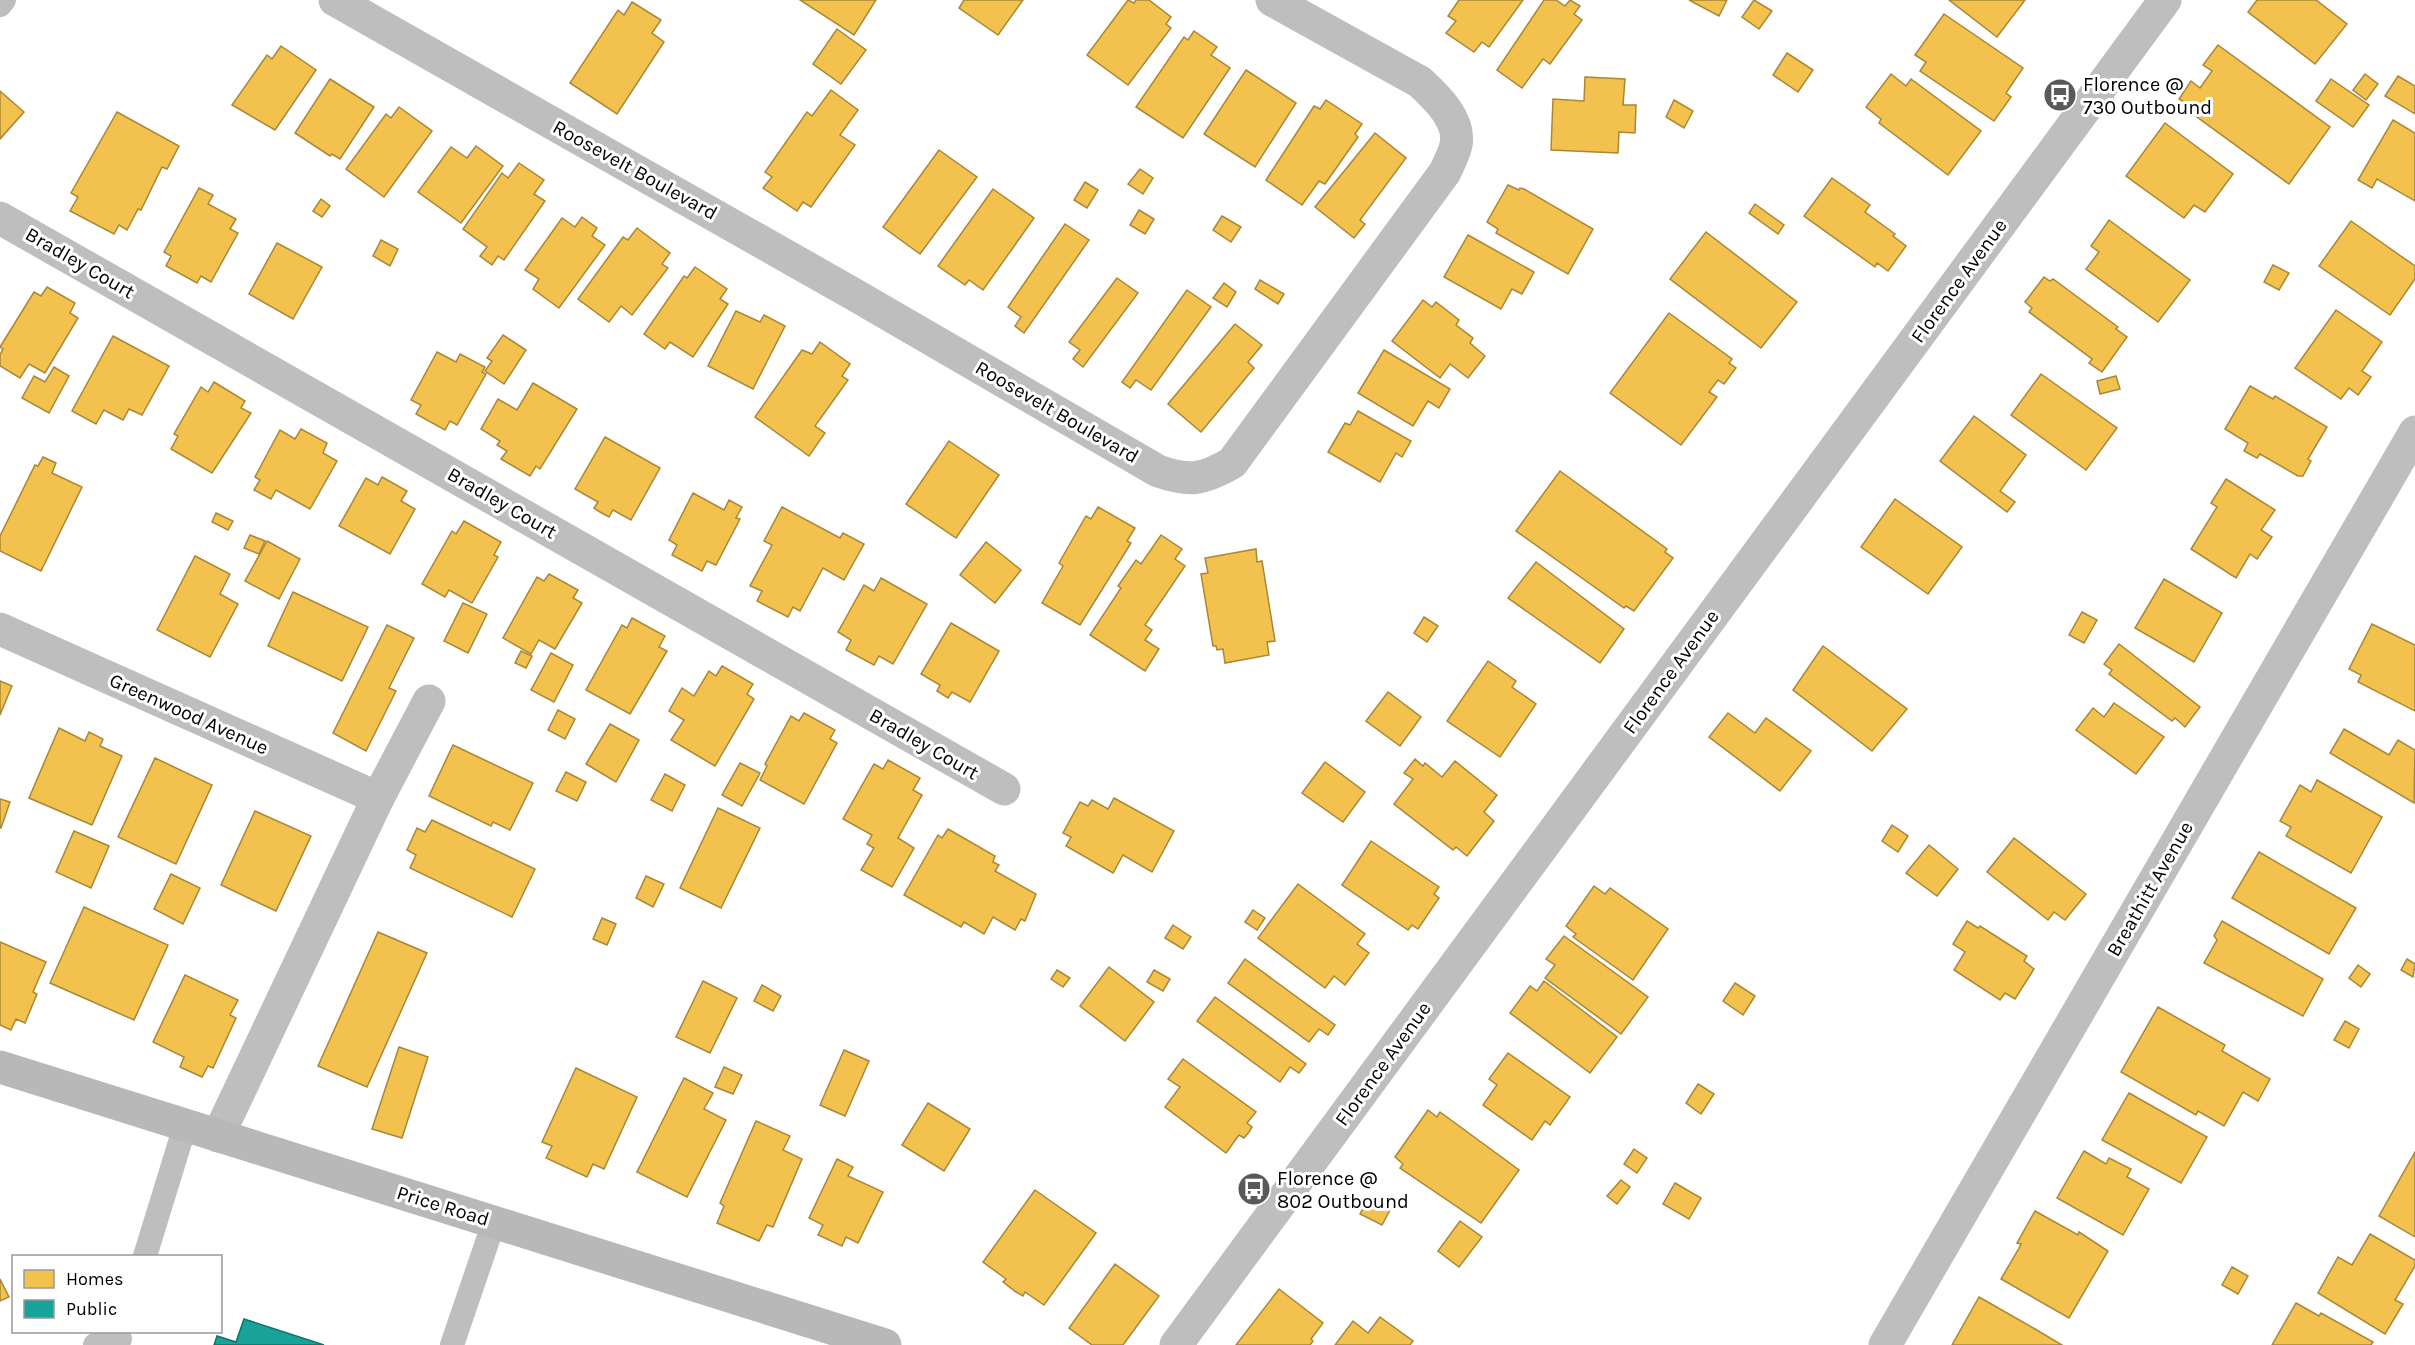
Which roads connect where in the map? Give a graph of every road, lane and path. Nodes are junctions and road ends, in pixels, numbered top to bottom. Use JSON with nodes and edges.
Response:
{"nodes":[{"id":1,"x":4,"y":0,"type":"edge"},
{"id":2,"x":335,"y":0,"type":"edge"},
{"id":3,"x":1272,"y":0,"type":"edge"},
{"id":4,"x":2165,"y":0,"type":"edge"},
{"id":5,"x":0,"y":5,"type":"edge"},
{"id":6,"x":0,"y":218,"type":"edge"},
{"id":7,"x":2415,"y":432,"type":"edge"},
{"id":8,"x":0,"y":629,"type":"edge"},
{"id":9,"x":429,"y":701,"type":"dead end"},
{"id":10,"x":1004,"y":789,"type":"dead end"},
{"id":11,"x":378,"y":798,"type":"junction"},
{"id":12,"x":0,"y":1067,"type":"edge"},
{"id":13,"x":185,"y":1126,"type":"junction"},
{"id":14,"x":218,"y":1136,"type":"junction"},
{"id":15,"x":494,"y":1222,"type":"junction"},
{"id":16,"x":146,"y":1255,"type":"edge"},
{"id":17,"x":120,"y":1338,"type":"edge"},
{"id":18,"x":95,"y":1345,"type":"edge"},
{"id":19,"x":452,"y":1345,"type":"edge"},
{"id":20,"x":885,"y":1345,"type":"edge"},
{"id":21,"x":1176,"y":1345,"type":"edge"},
{"id":22,"x":1885,"y":1345,"type":"edge"}],
"edges":[{"from":1,"to":5,"type":"lane"},
{"from":2,"to":3,"type":"street","name":"Roosevelt Boulevard"},
{"from":4,"to":21,"type":"street","name":"Florence Avenue"},
{"from":6,"to":10,"type":"street","name":"Bradley Court"},
{"from":7,"to":22,"type":"street","name":"Breathitt Avenue"},
{"from":8,"to":11,"type":"street","name":"Greenwood Avenue"},
{"from":9,"to":11,"type":"street"},
{"from":11,"to":14,"type":"street"},
{"from":12,"to":13,"type":"street","name":"Price Road"},
{"from":13,"to":14,"type":"street","name":"Price Road"},
{"from":13,"to":16,"type":"lane"},
{"from":14,"to":15,"type":"street","name":"Price Road"},
{"from":15,"to":19,"type":"lane"},
{"from":15,"to":20,"type":"street","name":"Price Road"},
{"from":17,"to":18,"type":"lane"}]}
